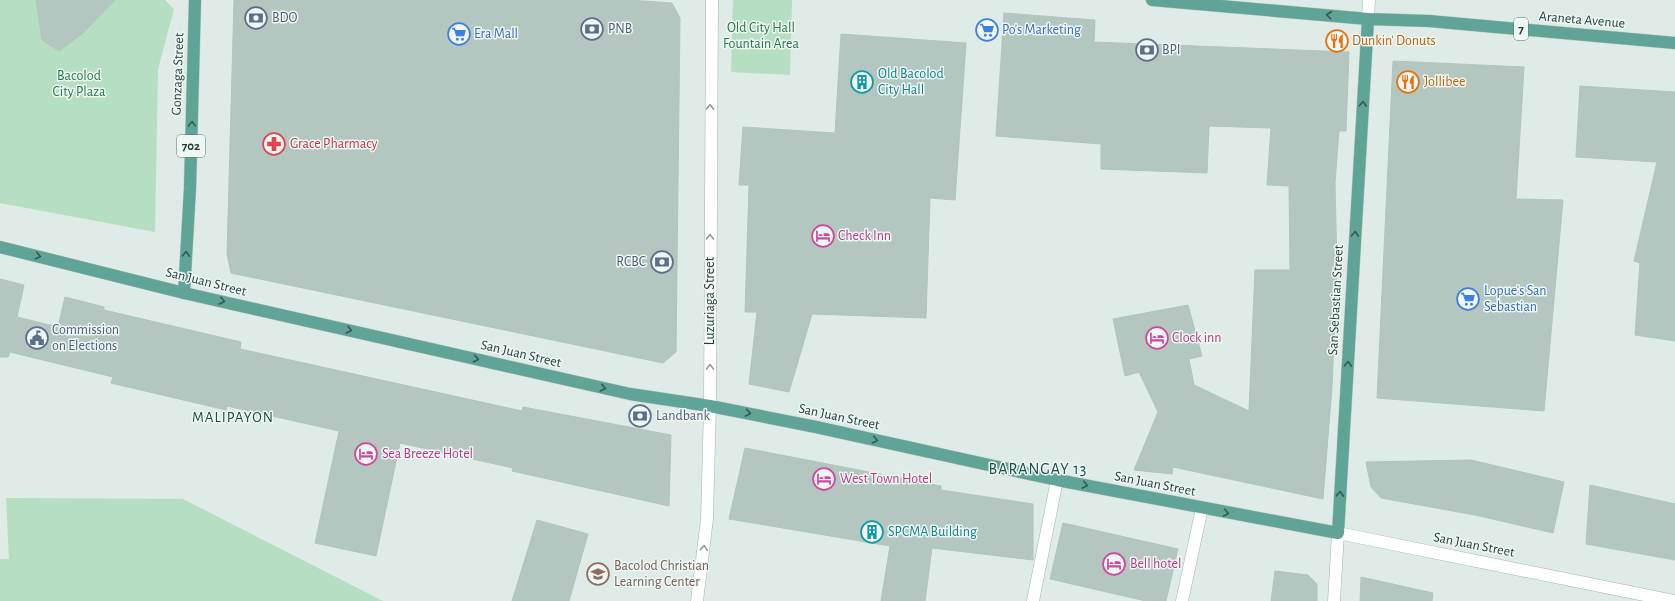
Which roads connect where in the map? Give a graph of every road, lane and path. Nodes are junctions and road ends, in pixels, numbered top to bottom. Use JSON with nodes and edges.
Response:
{"nodes":[{"id":1,"x":195,"y":0,"type":"edge"},
{"id":2,"x":712,"y":0,"type":"edge"},
{"id":3,"x":1152,"y":0,"type":"edge"},
{"id":4,"x":1369,"y":0,"type":"edge"},
{"id":5,"x":1368,"y":19,"type":"junction"},
{"id":6,"x":1675,"y":43,"type":"edge"},
{"id":7,"x":0,"y":247,"type":"edge"},
{"id":8,"x":184,"y":293,"type":"junction"},
{"id":9,"x":710,"y":406,"type":"junction"},
{"id":10,"x":1057,"y":480,"type":"junction"},
{"id":11,"x":1202,"y":508,"type":"junction"},
{"id":12,"x":1338,"y":533,"type":"junction"},
{"id":13,"x":697,"y":601,"type":"edge"},
{"id":14,"x":1033,"y":601,"type":"edge"},
{"id":15,"x":1182,"y":601,"type":"edge"},
{"id":16,"x":1334,"y":601,"type":"edge"},
{"id":17,"x":1674,"y":601,"type":"edge"}],
"edges":[{"from":8,"to":1,"type":"main road","name":"Gonzaga Street","number":"702","one_way":true},
{"from":9,"to":2,"type":"street","name":"Luzuriaga Street","one_way":true},
{"from":5,"to":3,"type":"main road","name":"Araneta Avenue","number":"7","one_way":true},
{"from":4,"to":5,"type":"street","name":"San Sebastian Street"},
{"from":5,"to":6,"type":"main road","name":"Araneta Avenue","number":"7"},
{"from":12,"to":5,"type":"main road","name":"San Sebastian Street","one_way":true},
{"from":7,"to":8,"type":"main road","name":"San Juan Street","one_way":true},
{"from":8,"to":9,"type":"main road","name":"San Juan Street","one_way":true},
{"from":9,"to":10,"type":"main road","name":"San Juan Street","one_way":true},
{"from":13,"to":9,"type":"street","name":"Luzuriaga Street","one_way":true},
{"from":10,"to":11,"type":"main road","name":"San Juan Street","one_way":true},
{"from":10,"to":14,"type":"street"},
{"from":11,"to":12,"type":"main road","name":"San Juan Street","one_way":true},
{"from":11,"to":15,"type":"street"},
{"from":12,"to":16,"type":"street","name":"San Sebastian Street"},
{"from":12,"to":17,"type":"street","name":"San Juan Street"}]}
